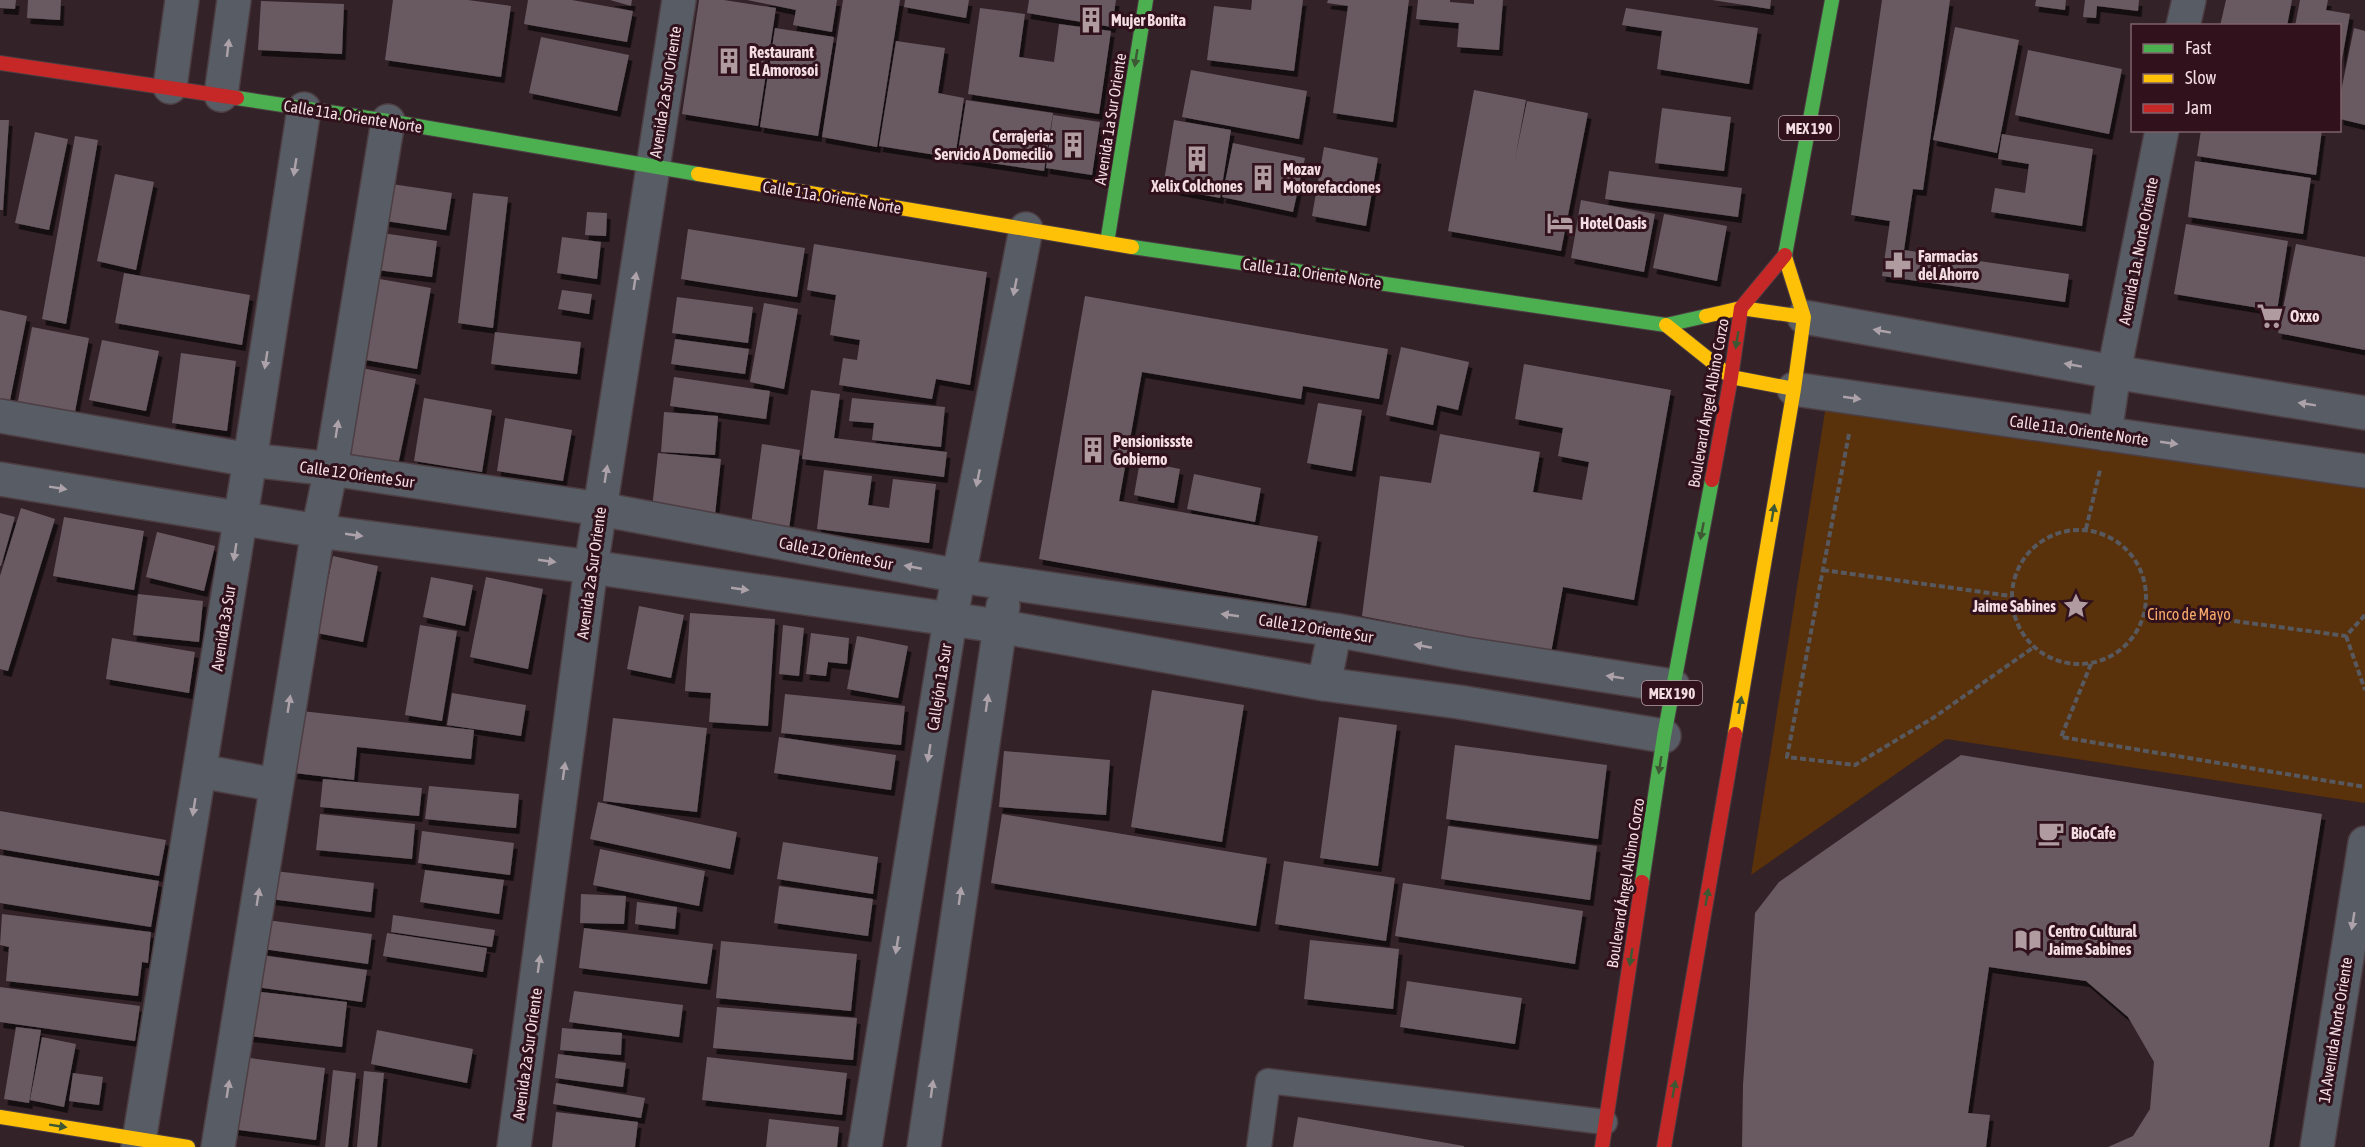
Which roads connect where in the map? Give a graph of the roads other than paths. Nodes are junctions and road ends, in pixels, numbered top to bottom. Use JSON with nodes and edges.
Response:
{"nodes":[{"id":1,"x":182,"y":0,"type":"edge"},
{"id":2,"x":234,"y":0,"type":"edge"},
{"id":3,"x":680,"y":0,"type":"edge"},
{"id":4,"x":1146,"y":0,"type":"edge"},
{"id":5,"x":1832,"y":0,"type":"edge"},
{"id":6,"x":2188,"y":0,"type":"edge"},
{"id":7,"x":2183,"y":24,"type":"edge"},
{"id":8,"x":0,"y":63,"type":"edge"},
{"id":9,"x":170,"y":87,"type":"junction"},
{"id":10,"x":221,"y":95,"type":"junction"},
{"id":11,"x":304,"y":109,"type":"junction"},
{"id":12,"x":388,"y":121,"type":"junction"},
{"id":13,"x":2162,"y":132,"type":"edge"},
{"id":14,"x":653,"y":167,"type":"junction"},
{"id":15,"x":1026,"y":229,"type":"junction"},
{"id":16,"x":1107,"y":243,"type":"junction"},
{"id":17,"x":1785,"y":255,"type":"junction"},
{"id":18,"x":1742,"y":308,"type":"junction"},
{"id":19,"x":1804,"y":317,"type":"junction"},
{"id":20,"x":1666,"y":324,"type":"junction"},
{"id":21,"x":2114,"y":372,"type":"junction"},
{"id":22,"x":1731,"y":377,"type":"junction"},
{"id":23,"x":1794,"y":389,"type":"junction"},
{"id":24,"x":2365,"y":413,"type":"edge"},
{"id":25,"x":0,"y":416,"type":"edge"},
{"id":26,"x":2103,"y":450,"type":"junction"},
{"id":27,"x":250,"y":460,"type":"junction"},
{"id":28,"x":331,"y":470,"type":"junction"},
{"id":29,"x":2365,"y":471,"type":"edge"},
{"id":30,"x":0,"y":479,"type":"edge"},
{"id":31,"x":600,"y":509,"type":"junction"},
{"id":32,"x":241,"y":517,"type":"junction"},
{"id":33,"x":318,"y":531,"type":"junction"},
{"id":34,"x":591,"y":567,"type":"junction"},
{"id":35,"x":959,"y":576,"type":"junction"},
{"id":36,"x":1007,"y":584,"type":"junction"},
{"id":37,"x":950,"y":621,"type":"junction"},
{"id":38,"x":998,"y":626,"type":"junction"},
{"id":39,"x":1335,"y":630,"type":"junction"},
{"id":40,"x":1466,"y":654,"type":"junction"},
{"id":41,"x":1324,"y":684,"type":"junction"},
{"id":42,"x":1673,"y":686,"type":"junction"},
{"id":43,"x":1459,"y":702,"type":"junction"},
{"id":44,"x":1664,"y":736,"type":"junction"},
{"id":45,"x":200,"y":771,"type":"junction"},
{"id":46,"x":276,"y":785,"type":"junction"},
{"id":47,"x":2365,"y":843,"type":"edge"},
{"id":48,"x":0,"y":1117,"type":"edge"},
{"id":49,"x":1605,"y":1122,"type":"junction"},
{"id":50,"x":139,"y":1143,"type":"edge"},
{"id":51,"x":188,"y":1147,"type":"edge"},
{"id":52,"x":218,"y":1147,"type":"edge"},
{"id":53,"x":514,"y":1147,"type":"edge"},
{"id":54,"x":865,"y":1147,"type":"edge"},
{"id":55,"x":924,"y":1147,"type":"edge"},
{"id":56,"x":1259,"y":1147,"type":"edge"},
{"id":57,"x":1602,"y":1147,"type":"edge"},
{"id":58,"x":1664,"y":1147,"type":"edge"},
{"id":59,"x":2317,"y":1147,"type":"edge"}],
"edges":[{"from":1,"to":9,"type":"street"},
{"from":10,"to":2,"type":"street","one_way":true},
{"from":3,"to":14,"type":"street","name":"Avenida 2a Sur Oriente"},
{"from":4,"to":16,"type":"street","name":"Avenida 1a Sur Oriente","one_way":true},
{"from":5,"to":17,"type":"street","number":"MEX 190"},
{"from":6,"to":7,"type":"street"},
{"from":8,"to":9,"type":"street","name":"Calle 11a. Oriente Norte"},
{"from":9,"to":10,"type":"street","name":"Calle 11a. Oriente Norte"},
{"from":10,"to":11,"type":"street","name":"Calle 11a. Oriente Norte"},
{"from":11,"to":12,"type":"street","name":"Calle 11a. Oriente Norte"},
{"from":11,"to":27,"type":"street","name":"Avenida 3a Sur","one_way":true},
{"from":12,"to":14,"type":"street","name":"Calle 11a. Oriente Norte"},
{"from":28,"to":12,"type":"street","one_way":true},
{"from":13,"to":21,"type":"street","name":"Avenida 1a. Norte Oriente"},
{"from":14,"to":15,"type":"street","name":"Calle 11a. Oriente Norte"},
{"from":31,"to":14,"type":"street","name":"Avenida 2a Sur Oriente","one_way":true},
{"from":15,"to":16,"type":"street","name":"Calle 11a. Oriente Norte"},
{"from":15,"to":35,"type":"street","name":"Callejón 1a Sur","one_way":true},
{"from":16,"to":20,"type":"street","name":"Calle 11a. Oriente Norte"},
{"from":17,"to":18,"type":"street","name":"Boulevard Ángel Albino Corzo","number":"MEX 190"},
{"from":17,"to":19,"type":"street","number":"MEX 190"},
{"from":18,"to":19,"type":"street"},
{"from":18,"to":20,"type":"street"},
{"from":18,"to":22,"type":"street","name":"Boulevard Ángel Albino Corzo","number":"MEX 190","one_way":true},
{"from":21,"to":19,"type":"street","one_way":true},
{"from":19,"to":23,"type":"street","number":"MEX 190"},
{"from":20,"to":22,"type":"street"},
{"from":24,"to":21,"type":"street","one_way":true},
{"from":21,"to":26,"type":"street","name":"Avenida 1a. Norte Oriente"},
{"from":22,"to":23,"type":"street"},
{"from":22,"to":42,"type":"street","name":"Boulevard Ángel Albino Corzo","number":"MEX 190","one_way":true},
{"from":23,"to":26,"type":"street","name":"Calle 11a. Oriente Norte","one_way":true},
{"from":58,"to":23,"type":"street","number":"MEX 190","one_way":true},
{"from":25,"to":27,"type":"street","name":"Calle 12 Oriente Sur"},
{"from":26,"to":29,"type":"street","name":"Calle 11a. Oriente Norte","one_way":true},
{"from":27,"to":28,"type":"street","name":"Calle 12 Oriente Sur"},
{"from":27,"to":32,"type":"street","name":"Avenida 3a Sur"},
{"from":28,"to":31,"type":"street","name":"Calle 12 Oriente Sur"},
{"from":28,"to":33,"type":"street"},
{"from":30,"to":32,"type":"street","one_way":true},
{"from":31,"to":34,"type":"street","name":"Avenida 2a Sur Oriente"},
{"from":35,"to":31,"type":"street","name":"Calle 12 Oriente Sur","one_way":true},
{"from":32,"to":33,"type":"street"},
{"from":32,"to":45,"type":"street","name":"Avenida 3a Sur","one_way":true},
{"from":33,"to":34,"type":"street","one_way":true},
{"from":46,"to":33,"type":"street","one_way":true},
{"from":34,"to":37,"type":"street","one_way":true},
{"from":53,"to":34,"type":"street","name":"Avenida 2a Sur Oriente","one_way":true},
{"from":35,"to":36,"type":"street","name":"Calle 12 Oriente Sur"},
{"from":35,"to":37,"type":"street","name":"Callejón 1a Sur"},
{"from":36,"to":38,"type":"street"},
{"from":39,"to":36,"type":"street","name":"Calle 12 Oriente Sur","one_way":true},
{"from":37,"to":38,"type":"street"},
{"from":37,"to":54,"type":"street","name":"Callejón 1a Sur","one_way":true},
{"from":38,"to":41,"type":"street"},
{"from":55,"to":38,"type":"street","one_way":true},
{"from":40,"to":39,"type":"street","name":"Calle 12 Oriente Sur","one_way":true},
{"from":39,"to":41,"type":"street"},
{"from":42,"to":40,"type":"street","name":"Calle 12 Oriente Sur","one_way":true},
{"from":40,"to":43,"type":"street"},
{"from":41,"to":43,"type":"street"},
{"from":42,"to":44,"type":"street","name":"Boulevard Ángel Albino Corzo","number":"MEX 190"},
{"from":43,"to":44,"type":"street"},
{"from":44,"to":49,"type":"street","name":"Boulevard Ángel Albino Corzo","number":"MEX 190","one_way":true},
{"from":45,"to":46,"type":"street"},
{"from":45,"to":50,"type":"street","name":"Avenida 3a Sur","one_way":true},
{"from":52,"to":46,"type":"street","one_way":true},
{"from":47,"to":59,"type":"street","name":"1A Avenida Norte Oriente","one_way":true},
{"from":48,"to":50,"type":"street","one_way":true},
{"from":49,"to":56,"type":"lane"},
{"from":49,"to":57,"type":"street","name":"Boulevard Ángel Albino Corzo","number":"MEX 190"},
{"from":50,"to":51,"type":"street"}]}
